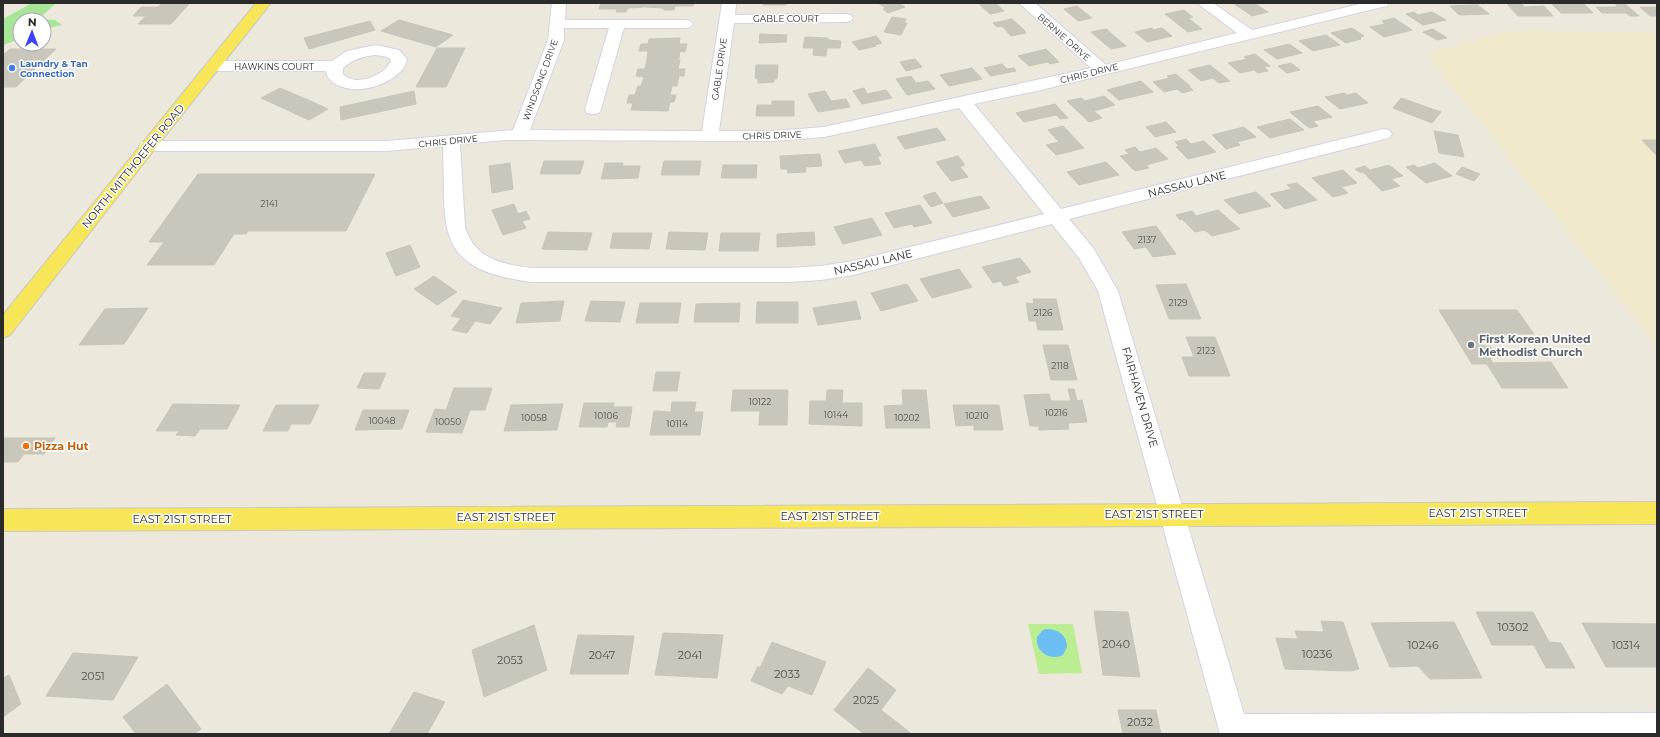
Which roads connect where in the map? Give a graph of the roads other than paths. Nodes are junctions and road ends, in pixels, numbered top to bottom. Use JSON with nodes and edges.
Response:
{"nodes":[{"id":1,"x":264,"y":3,"type":"edge"},
{"id":2,"x":559,"y":3,"type":"edge"},
{"id":3,"x":1026,"y":3,"type":"edge"},
{"id":4,"x":1204,"y":3,"type":"edge"},
{"id":5,"x":1382,"y":3,"type":"edge"},
{"id":6,"x":727,"y":11,"type":"edge"},
{"id":7,"x":846,"y":18,"type":"dead end"},
{"id":8,"x":558,"y":24,"type":"junction"},
{"id":9,"x":618,"y":24,"type":"junction"},
{"id":10,"x":686,"y":24,"type":"dead end"},
{"id":11,"x":1249,"y":35,"type":"junction"},
{"id":12,"x":213,"y":66,"type":"junction"},
{"id":13,"x":336,"y":66,"type":"dead end"},
{"id":14,"x":1103,"y":70,"type":"junction"},
{"id":15,"x":963,"y":102,"type":"junction"},
{"id":16,"x":593,"y":109,"type":"dead end"},
{"id":17,"x":1383,"y":134,"type":"dead end"},
{"id":18,"x":520,"y":135,"type":"junction"},
{"id":19,"x":710,"y":136,"type":"junction"},
{"id":20,"x":451,"y":141,"type":"junction"},
{"id":21,"x":148,"y":146,"type":"junction"},
{"id":22,"x":1057,"y":217,"type":"junction"},
{"id":23,"x":3,"y":330,"type":"edge"},
{"id":24,"x":1657,"y":513,"type":"edge"},
{"id":25,"x":1172,"y":514,"type":"junction"},
{"id":26,"x":3,"y":520,"type":"edge"},
{"id":27,"x":1657,"y":728,"type":"edge"},
{"id":28,"x":1234,"y":731,"type":"edge"}],
"edges":[{"from":1,"to":12,"type":"main road","name":"NORTH MITTHOEFER ROAD"},
{"from":2,"to":8,"type":"street","name":"WINDSONG DRIVE"},
{"from":3,"to":14,"type":"street","name":"BERNIE DRIVE"},
{"from":4,"to":11,"type":"street"},
{"from":5,"to":11,"type":"street","name":"CHRIS DRIVE"},
{"from":6,"to":7,"type":"street","name":"GABLE COURT"},
{"from":6,"to":19,"type":"street","name":"GABLE DRIVE"},
{"from":8,"to":9,"type":"street","name":"WINDSONG DRIVE"},
{"from":8,"to":18,"type":"street","name":"WINDSONG DRIVE"},
{"from":9,"to":10,"type":"street","name":"WINDSONG DRIVE"},
{"from":9,"to":16,"type":"street"},
{"from":11,"to":14,"type":"street","name":"CHRIS DRIVE"},
{"from":12,"to":13,"type":"street","name":"HAWKINS COURT"},
{"from":12,"to":21,"type":"main road","name":"NORTH MITTHOEFER ROAD"},
{"from":14,"to":15,"type":"street","name":"CHRIS DRIVE"},
{"from":15,"to":19,"type":"street","name":"CHRIS DRIVE"},
{"from":15,"to":22,"type":"street","name":"FAIRHAVEN DRIVE"},
{"from":17,"to":22,"type":"street","name":"NASSAU LANE"},
{"from":18,"to":19,"type":"street","name":"CHRIS DRIVE"},
{"from":18,"to":20,"type":"street","name":"CHRIS DRIVE"},
{"from":20,"to":21,"type":"street","name":"CHRIS DRIVE"},
{"from":20,"to":22,"type":"street","name":"NASSAU LANE"},
{"from":21,"to":23,"type":"main road","name":"NORTH MITTHOEFER ROAD"},
{"from":22,"to":25,"type":"street","name":"FAIRHAVEN DRIVE"},
{"from":24,"to":25,"type":"main road","name":"EAST 21ST STREET"},
{"from":25,"to":26,"type":"main road","name":"EAST 21ST STREET"},
{"from":25,"to":28,"type":"street","name":"FAIRHAVEN DRIVE"},
{"from":27,"to":28,"type":"street"}]}
